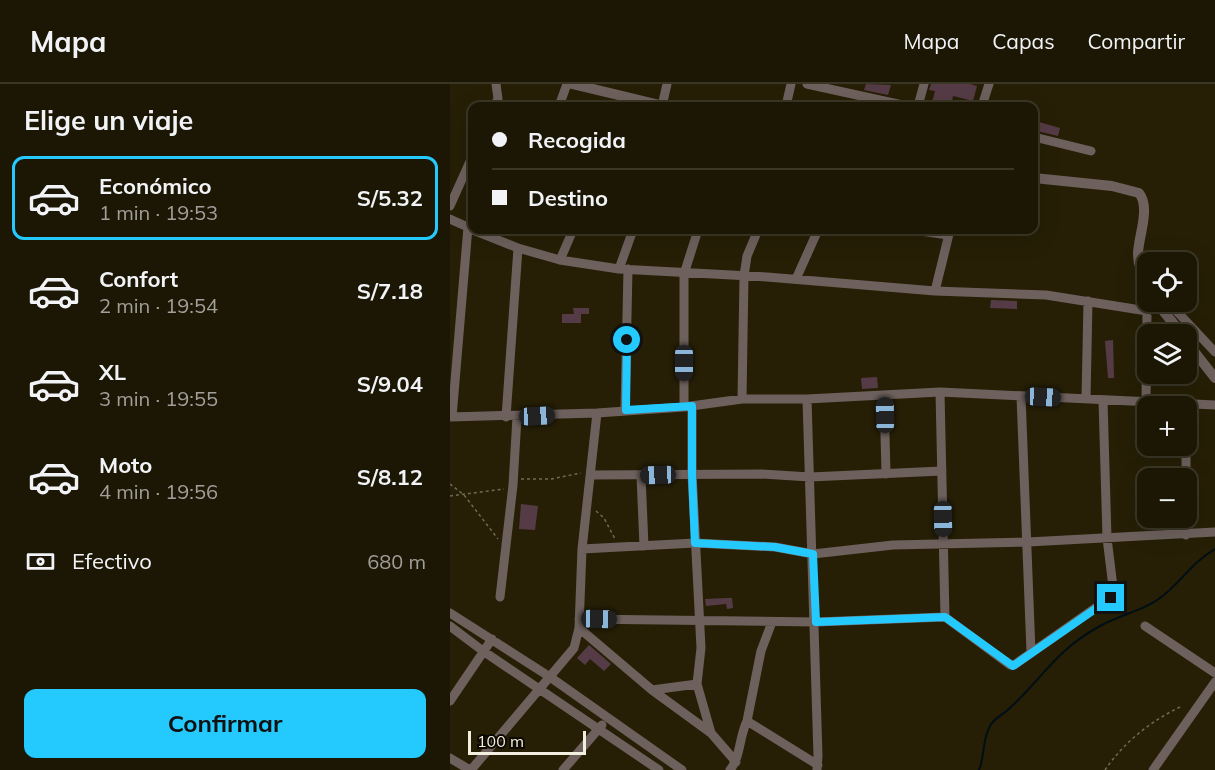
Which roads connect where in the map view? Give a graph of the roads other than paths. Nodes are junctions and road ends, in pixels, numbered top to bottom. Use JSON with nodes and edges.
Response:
{"nodes":[{"id":1,"x":496,"y":84,"type":"edge"},
{"id":2,"x":569,"y":84,"type":"edge"},
{"id":3,"x":668,"y":84,"type":"edge"},
{"id":4,"x":791,"y":84,"type":"edge"},
{"id":5,"x":807,"y":84,"type":"edge"},
{"id":6,"x":924,"y":84,"type":"edge"},
{"id":7,"x":989,"y":84,"type":"edge"},
{"id":8,"x":496,"y":102,"type":"edge"},
{"id":9,"x":561,"y":102,"type":"edge"},
{"id":10,"x":625,"y":102,"type":"edge"},
{"id":11,"x":664,"y":102,"type":"edge"},
{"id":12,"x":787,"y":102,"type":"edge"},
{"id":13,"x":889,"y":102,"type":"edge"},
{"id":14,"x":919,"y":102,"type":"edge"},
{"id":15,"x":983,"y":102,"type":"edge"},
{"id":16,"x":1038,"y":138,"type":"edge"},
{"id":17,"x":1091,"y":151,"type":"dead end"},
{"id":18,"x":468,"y":165,"type":"edge"},
{"id":19,"x":1038,"y":178,"type":"edge"},
{"id":20,"x":452,"y":195,"type":"edge"},
{"id":21,"x":450,"y":206,"type":"edge"},
{"id":22,"x":450,"y":219,"type":"edge"},
{"id":23,"x":468,"y":228,"type":"edge"},
{"id":24,"x":470,"y":234,"type":"edge"},
{"id":25,"x":483,"y":234,"type":"edge"},
{"id":26,"x":502,"y":234,"type":"edge"},
{"id":27,"x":571,"y":234,"type":"edge"},
{"id":28,"x":632,"y":234,"type":"edge"},
{"id":29,"x":697,"y":234,"type":"edge"},
{"id":30,"x":756,"y":234,"type":"edge"},
{"id":31,"x":816,"y":234,"type":"edge"},
{"id":32,"x":949,"y":234,"type":"edge"},
{"id":33,"x":499,"y":241,"type":"junction"},
{"id":34,"x":518,"y":249,"type":"junction"},
{"id":35,"x":1138,"y":252,"type":"edge"},
{"id":36,"x":560,"y":260,"type":"junction"},
{"id":37,"x":623,"y":269,"type":"junction"},
{"id":38,"x":684,"y":274,"type":"junction"},
{"id":39,"x":744,"y":276,"type":"junction"},
{"id":40,"x":796,"y":279,"type":"junction"},
{"id":41,"x":935,"y":291,"type":"junction"},
{"id":42,"x":1088,"y":301,"type":"junction"},
{"id":43,"x":1137,"y":310,"type":"edge"},
{"id":44,"x":1147,"y":312,"type":"edge"},
{"id":45,"x":1171,"y":312,"type":"edge"},
{"id":46,"x":1215,"y":352,"type":"edge"},
{"id":47,"x":1197,"y":355,"type":"edge"},
{"id":48,"x":1215,"y":378,"type":"edge"},
{"id":49,"x":940,"y":392,"type":"junction"},
{"id":50,"x":884,"y":395,"type":"junction"},
{"id":51,"x":1021,"y":396,"type":"junction"},
{"id":52,"x":1146,"y":396,"type":"edge"},
{"id":53,"x":742,"y":399,"type":"junction"},
{"id":54,"x":807,"y":399,"type":"junction"},
{"id":55,"x":1086,"y":399,"type":"junction"},
{"id":56,"x":1103,"y":400,"type":"junction"},
{"id":57,"x":1137,"y":402,"type":"edge"},
{"id":58,"x":1215,"y":405,"type":"edge"},
{"id":59,"x":688,"y":406,"type":"junction"},
{"id":60,"x":1197,"y":406,"type":"edge"},
{"id":61,"x":626,"y":410,"type":"junction"},
{"id":62,"x":597,"y":413,"type":"junction"},
{"id":63,"x":451,"y":417,"type":"edge"},
{"id":64,"x":506,"y":417,"type":"junction"},
{"id":65,"x":517,"y":417,"type":"junction"},
{"id":66,"x":942,"y":471,"type":"junction"},
{"id":67,"x":692,"y":474,"type":"junction"},
{"id":68,"x":886,"y":474,"type":"junction"},
{"id":69,"x":591,"y":475,"type":"junction"},
{"id":70,"x":641,"y":476,"type":"junction"},
{"id":71,"x":810,"y":477,"type":"junction"},
{"id":72,"x":1186,"y":528,"type":"edge"},
{"id":73,"x":1215,"y":532,"type":"edge"},
{"id":74,"x":1186,"y":535,"type":"junction"},
{"id":75,"x":1107,"y":538,"type":"junction"},
{"id":76,"x":943,"y":542,"type":"junction"},
{"id":77,"x":1028,"y":542,"type":"junction"},
{"id":78,"x":695,"y":543,"type":"junction"},
{"id":79,"x":644,"y":546,"type":"junction"},
{"id":80,"x":582,"y":549,"type":"junction"},
{"id":81,"x":813,"y":554,"type":"junction"},
{"id":82,"x":500,"y":597,"type":"dead end"},
{"id":83,"x":450,"y":613,"type":"edge"},
{"id":84,"x":945,"y":617,"type":"junction"},
{"id":85,"x":700,"y":620,"type":"junction"},
{"id":86,"x":772,"y":622,"type":"junction"},
{"id":87,"x":816,"y":622,"type":"junction"},
{"id":88,"x":579,"y":624,"type":"junction"},
{"id":89,"x":450,"y":626,"type":"edge"},
{"id":90,"x":1145,"y":626,"type":"dead end"},
{"id":91,"x":492,"y":639,"type":"junction"},
{"id":92,"x":483,"y":651,"type":"junction"},
{"id":93,"x":1031,"y":652,"type":"junction"},
{"id":94,"x":1215,"y":673,"type":"edge"},
{"id":95,"x":550,"y":677,"type":"junction"},
{"id":96,"x":1215,"y":682,"type":"edge"},
{"id":97,"x":697,"y":684,"type":"junction"},
{"id":98,"x":541,"y":688,"type":"junction"},
{"id":99,"x":652,"y":690,"type":"junction"},
{"id":100,"x":451,"y":697,"type":"edge"},
{"id":101,"x":608,"y":718,"type":"junction"},
{"id":102,"x":747,"y":721,"type":"junction"},
{"id":103,"x":599,"y":728,"type":"junction"},
{"id":104,"x":711,"y":733,"type":"junction"},
{"id":105,"x":661,"y":756,"type":"junction"},
{"id":106,"x":450,"y":758,"type":"edge"},
{"id":107,"x":736,"y":762,"type":"junction"},
{"id":108,"x":817,"y":768,"type":"edge"},
{"id":109,"x":655,"y":769,"type":"edge"},
{"id":110,"x":470,"y":770,"type":"edge"},
{"id":111,"x":563,"y":770,"type":"edge"},
{"id":112,"x":682,"y":770,"type":"edge"},
{"id":113,"x":730,"y":770,"type":"edge"},
{"id":114,"x":1152,"y":770,"type":"edge"}],
"edges":[{"from":1,"to":8,"type":"street"},
{"from":2,"to":9,"type":"street"},
{"from":2,"to":10,"type":"street"},
{"from":3,"to":11,"type":"street"},
{"from":4,"to":12,"type":"street"},
{"from":5,"to":13,"type":"street"},
{"from":6,"to":14,"type":"street"},
{"from":7,"to":15,"type":"street"},
{"from":16,"to":17,"type":"street"},
{"from":18,"to":20,"type":"street"},
{"from":19,"to":35,"type":"street"},
{"from":20,"to":21,"type":"street"},
{"from":22,"to":23,"type":"street"},
{"from":24,"to":63,"type":"street"},
{"from":25,"to":33,"type":"street"},
{"from":26,"to":33,"type":"street"},
{"from":27,"to":36,"type":"street"},
{"from":28,"to":37,"type":"street"},
{"from":29,"to":38,"type":"street"},
{"from":30,"to":39,"type":"street"},
{"from":31,"to":40,"type":"street"},
{"from":32,"to":41,"type":"street"},
{"from":33,"to":34,"type":"street"},
{"from":34,"to":36,"type":"street"},
{"from":34,"to":64,"type":"street"},
{"from":36,"to":37,"type":"street"},
{"from":37,"to":38,"type":"street"},
{"from":37,"to":61,"type":"street"},
{"from":38,"to":39,"type":"street"},
{"from":38,"to":59,"type":"street"},
{"from":39,"to":40,"type":"street"},
{"from":39,"to":53,"type":"street"},
{"from":40,"to":41,"type":"street"},
{"from":41,"to":42,"type":"street"},
{"from":42,"to":43,"type":"street"},
{"from":42,"to":55,"type":"street"},
{"from":44,"to":52,"type":"street"},
{"from":45,"to":46,"type":"street"},
{"from":47,"to":48,"type":"street"},
{"from":49,"to":50,"type":"street"},
{"from":49,"to":51,"type":"street"},
{"from":49,"to":66,"type":"street"},
{"from":50,"to":54,"type":"street"},
{"from":50,"to":68,"type":"street"},
{"from":51,"to":55,"type":"street"},
{"from":51,"to":77,"type":"street"},
{"from":53,"to":54,"type":"street"},
{"from":53,"to":59,"type":"street"},
{"from":54,"to":71,"type":"street"},
{"from":55,"to":56,"type":"street"},
{"from":56,"to":57,"type":"street"},
{"from":56,"to":75,"type":"street"},
{"from":58,"to":60,"type":"street"},
{"from":59,"to":61,"type":"street"},
{"from":59,"to":67,"type":"street"},
{"from":61,"to":62,"type":"street"},
{"from":62,"to":65,"type":"street"},
{"from":62,"to":69,"type":"street"},
{"from":63,"to":64,"type":"street"},
{"from":64,"to":65,"type":"street"},
{"from":65,"to":82,"type":"street"},
{"from":66,"to":68,"type":"street"},
{"from":66,"to":76,"type":"street"},
{"from":67,"to":70,"type":"street"},
{"from":67,"to":71,"type":"street"},
{"from":67,"to":78,"type":"street"},
{"from":68,"to":71,"type":"street"},
{"from":69,"to":70,"type":"street"},
{"from":69,"to":80,"type":"street"},
{"from":70,"to":79,"type":"street"},
{"from":71,"to":81,"type":"street"},
{"from":72,"to":74,"type":"street"},
{"from":73,"to":74,"type":"street"},
{"from":74,"to":75,"type":"street"},
{"from":75,"to":77,"type":"street"},
{"from":75,"to":93,"type":"street"},
{"from":76,"to":77,"type":"street"},
{"from":76,"to":81,"type":"street"},
{"from":76,"to":84,"type":"street"},
{"from":77,"to":93,"type":"street"},
{"from":78,"to":79,"type":"street"},
{"from":78,"to":81,"type":"street"},
{"from":78,"to":85,"type":"street"},
{"from":79,"to":80,"type":"street"},
{"from":80,"to":88,"type":"street"},
{"from":81,"to":87,"type":"street"},
{"from":83,"to":91,"type":"street"},
{"from":84,"to":87,"type":"street"},
{"from":84,"to":93,"type":"street"},
{"from":85,"to":86,"type":"street"},
{"from":85,"to":88,"type":"street"},
{"from":85,"to":97,"type":"street"},
{"from":86,"to":87,"type":"street"},
{"from":86,"to":102,"type":"street"},
{"from":87,"to":108,"type":"street"},
{"from":88,"to":95,"type":"street"},
{"from":88,"to":99,"type":"street"},
{"from":89,"to":92,"type":"street"},
{"from":90,"to":94,"type":"street"},
{"from":91,"to":92,"type":"street"},
{"from":91,"to":95,"type":"street"},
{"from":92,"to":98,"type":"street"},
{"from":92,"to":100,"type":"street"},
{"from":95,"to":98,"type":"street"},
{"from":95,"to":101,"type":"street"},
{"from":96,"to":114,"type":"street"},
{"from":97,"to":99,"type":"street"},
{"from":97,"to":104,"type":"street"},
{"from":98,"to":103,"type":"street"},
{"from":98,"to":110,"type":"street"},
{"from":99,"to":104,"type":"street"},
{"from":101,"to":103,"type":"street"},
{"from":101,"to":105,"type":"street"},
{"from":102,"to":107,"type":"street"},
{"from":102,"to":108,"type":"street"},
{"from":103,"to":109,"type":"street"},
{"from":103,"to":111,"type":"street"},
{"from":104,"to":107,"type":"street"},
{"from":105,"to":109,"type":"street"},
{"from":105,"to":112,"type":"street"},
{"from":106,"to":110,"type":"street"},
{"from":107,"to":113,"type":"street"}]}
